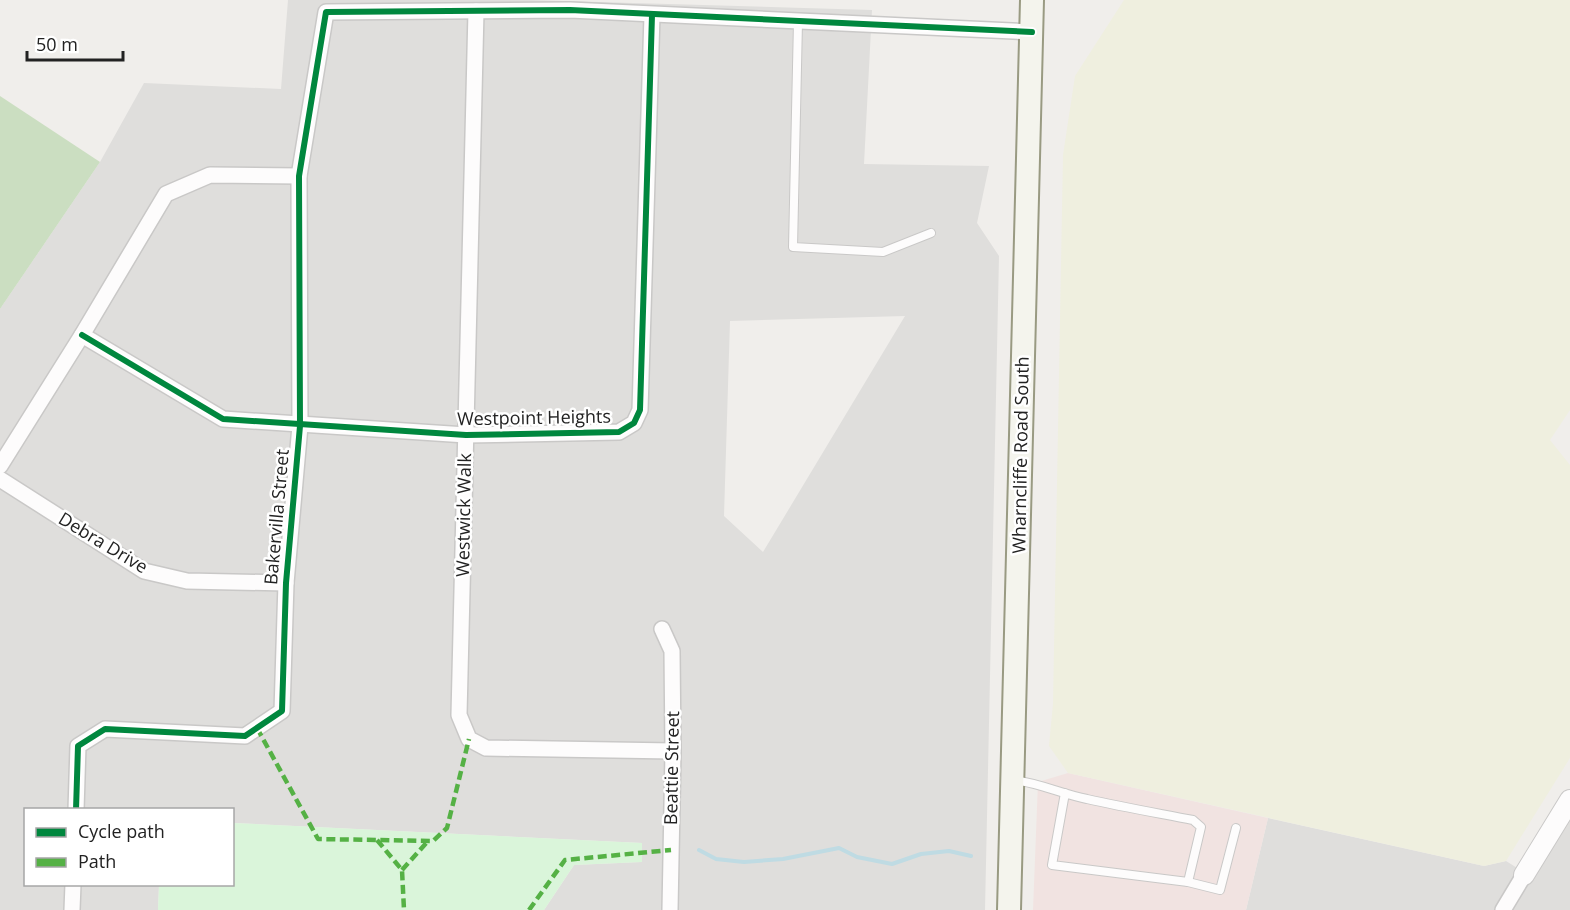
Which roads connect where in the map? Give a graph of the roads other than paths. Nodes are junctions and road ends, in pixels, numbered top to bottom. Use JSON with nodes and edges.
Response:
{"nodes":[{"id":1,"x":1032,"y":0,"type":"edge"},
{"id":2,"x":476,"y":5,"type":"edge"},
{"id":3,"x":652,"y":15,"type":"junction"},
{"id":4,"x":798,"y":21,"type":"junction"},
{"id":5,"x":1032,"y":32,"type":"junction"},
{"id":6,"x":298,"y":176,"type":"junction"},
{"id":7,"x":931,"y":233,"type":"dead end"},
{"id":8,"x":82,"y":335,"type":"junction"},
{"id":9,"x":300,"y":426,"type":"junction"},
{"id":10,"x":466,"y":435,"type":"junction"},
{"id":11,"x":0,"y":466,"type":"edge"},
{"id":12,"x":0,"y":479,"type":"edge"},
{"id":13,"x":286,"y":583,"type":"junction"},
{"id":14,"x":662,"y":629,"type":"dead end"},
{"id":15,"x":673,"y":751,"type":"junction"},
{"id":16,"x":1012,"y":780,"type":"junction"},
{"id":17,"x":1065,"y":794,"type":"junction"},
{"id":18,"x":1570,"y":800,"type":"edge"},
{"id":19,"x":76,"y":808,"type":"edge"},
{"id":20,"x":1236,"y":828,"type":"dead end"},
{"id":21,"x":1524,"y":875,"type":"joint"},
{"id":22,"x":1188,"y":882,"type":"junction"},
{"id":23,"x":73,"y":886,"type":"edge"},
{"id":24,"x":72,"y":910,"type":"edge"},
{"id":25,"x":670,"y":910,"type":"edge"},
{"id":26,"x":1009,"y":910,"type":"edge"},
{"id":27,"x":1503,"y":910,"type":"edge"}],
"edges":[{"from":1,"to":5,"type":"main road","name":"Wharncliffe Road South"},
{"from":2,"to":3,"type":"street"},
{"from":2,"to":6,"type":"street","name":"Bakervilla Street"},
{"from":2,"to":10,"type":"street","name":"Westwick Walk"},
{"from":3,"to":4,"type":"street"},
{"from":3,"to":10,"type":"street","name":"Westpoint Heights"},
{"from":4,"to":5,"type":"street"},
{"from":4,"to":7,"type":"lane"},
{"from":5,"to":16,"type":"main road","name":"Wharncliffe Road South"},
{"from":6,"to":8,"type":"street"},
{"from":6,"to":9,"type":"street","name":"Bakervilla Street"},
{"from":8,"to":9,"type":"street","name":"Westpoint Heights"},
{"from":8,"to":11,"type":"street"},
{"from":9,"to":10,"type":"street","name":"Westpoint Heights"},
{"from":9,"to":13,"type":"street","name":"Bakervilla Street"},
{"from":10,"to":15,"type":"street","name":"Westwick Walk"},
{"from":12,"to":13,"type":"street","name":"Debra Drive"},
{"from":13,"to":19,"type":"street","name":"Bakervilla Street"},
{"from":14,"to":15,"type":"street","name":"Beattie Street"},
{"from":15,"to":25,"type":"street","name":"Beattie Street"},
{"from":16,"to":17,"type":"lane"},
{"from":16,"to":26,"type":"main road","name":"Wharncliffe Road South"},
{"from":17,"to":22,"type":"lane"},
{"from":17,"to":22,"type":"lane"},
{"from":18,"to":21,"type":"street"},
{"from":20,"to":22,"type":"lane"},
{"from":21,"to":27,"type":"street"},
{"from":23,"to":24,"type":"street"}]}
